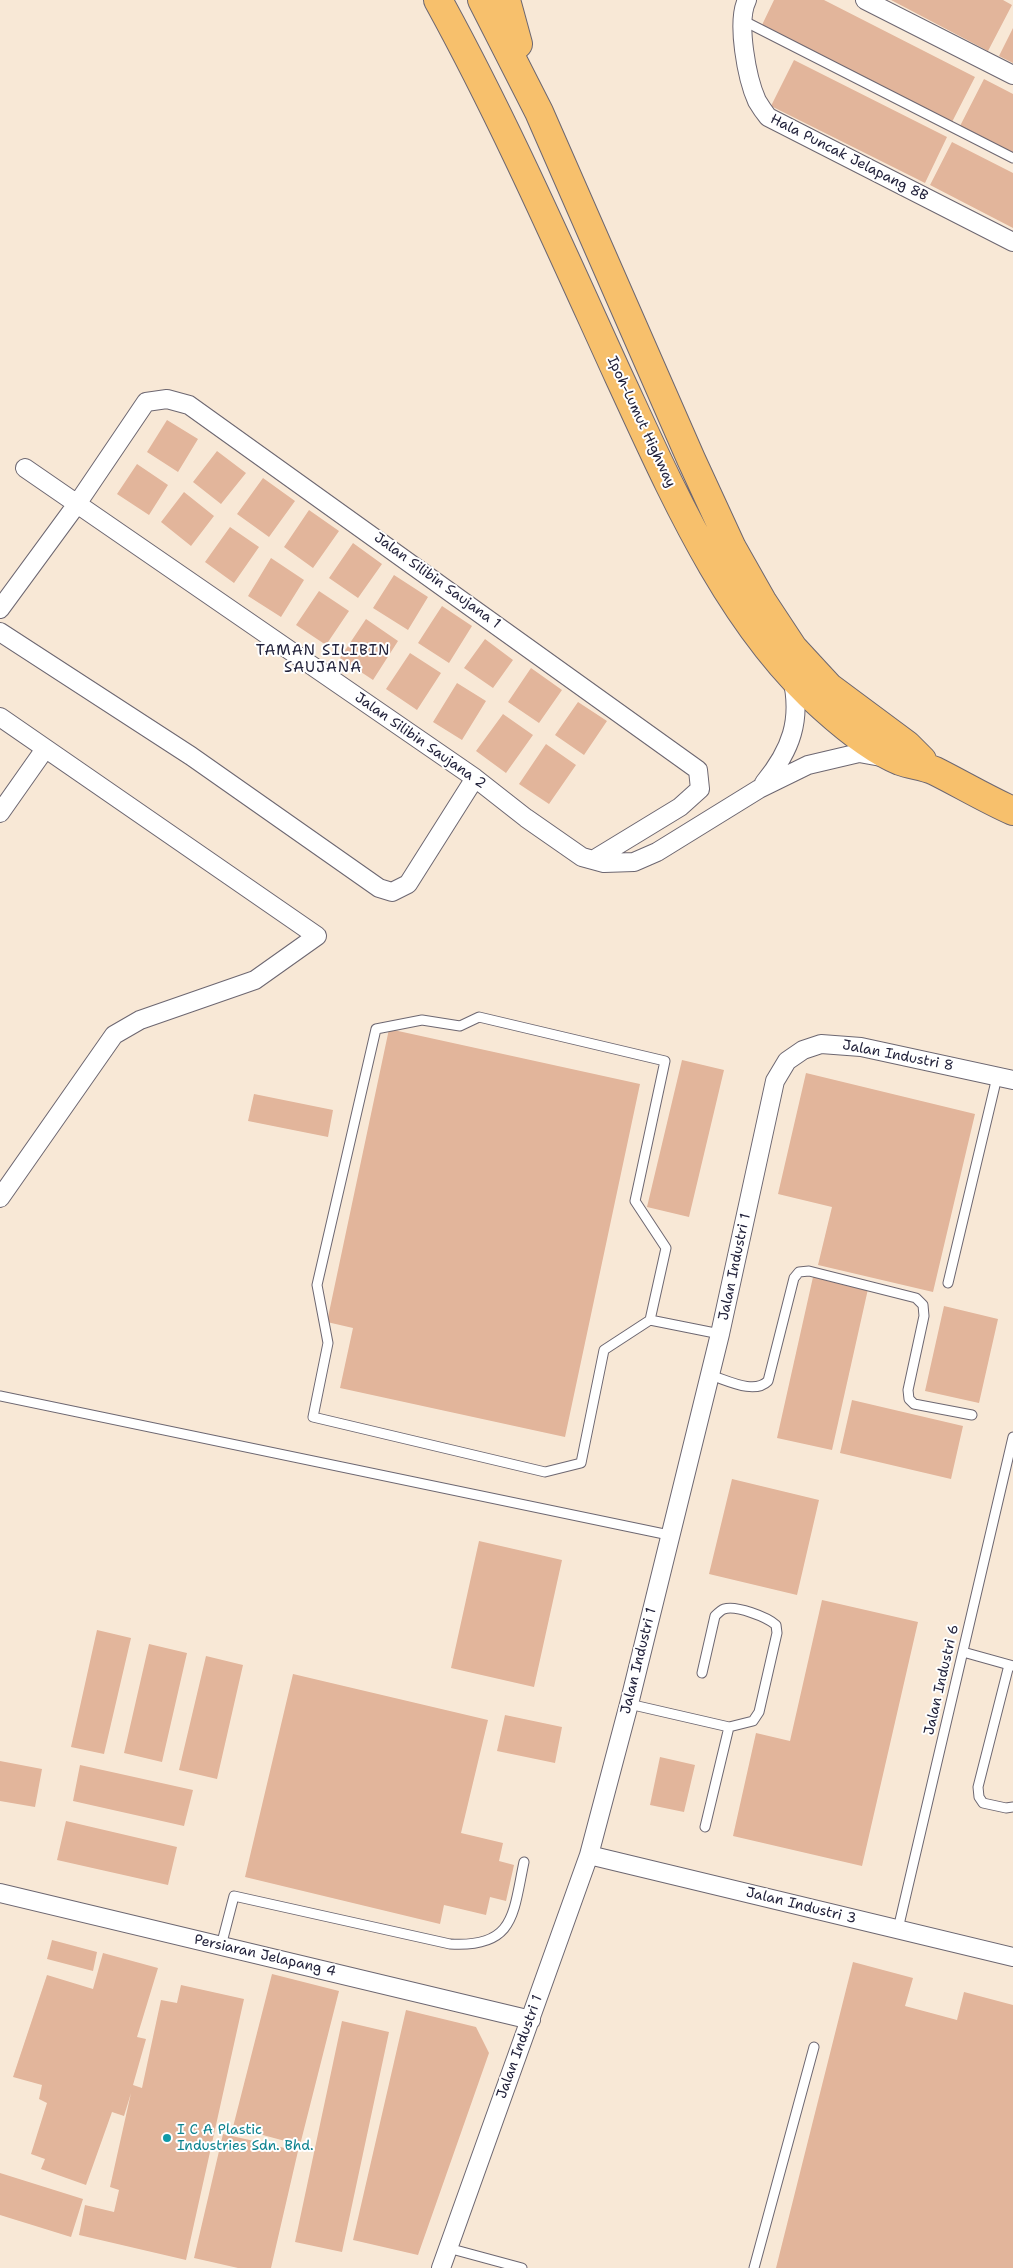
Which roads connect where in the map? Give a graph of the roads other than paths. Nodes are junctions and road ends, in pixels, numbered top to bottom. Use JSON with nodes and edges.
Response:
{"nodes":[{"id":1,"x":438,"y":0,"type":"edge"},
{"id":2,"x":453,"y":0,"type":"edge"},
{"id":3,"x":482,"y":0,"type":"edge"},
{"id":4,"x":506,"y":0,"type":"edge"},
{"id":5,"x":747,"y":0,"type":"edge"},
{"id":6,"x":864,"y":0,"type":"edge"},
{"id":7,"x":742,"y":20,"type":"junction"},
{"id":8,"x":477,"y":70,"type":"junction"},
{"id":9,"x":1013,"y":75,"type":"edge"},
{"id":10,"x":539,"y":112,"type":"junction"},
{"id":11,"x":1013,"y":158,"type":"edge"},
{"id":12,"x":1013,"y":242,"type":"edge"},
{"id":13,"x":25,"y":468,"type":"dead end"},
{"id":14,"x":77,"y":504,"type":"junction"},
{"id":15,"x":0,"y":609,"type":"edge"},
{"id":16,"x":0,"y":632,"type":"edge"},
{"id":17,"x":792,"y":676,"type":"junction"},
{"id":18,"x":0,"y":717,"type":"edge"},
{"id":19,"x":44,"y":749,"type":"junction"},
{"id":20,"x":898,"y":760,"type":"junction"},
{"id":21,"x":932,"y":770,"type":"junction"},
{"id":22,"x":475,"y":778,"type":"junction"},
{"id":23,"x":759,"y":789,"type":"junction"},
{"id":24,"x":1013,"y":811,"type":"edge"},
{"id":25,"x":0,"y":813,"type":"edge"},
{"id":26,"x":592,"y":860,"type":"junction"},
{"id":27,"x":787,"y":1061,"type":"joint"},
{"id":28,"x":1005,"y":1079,"type":"edge"},
{"id":29,"x":0,"y":1198,"type":"edge"},
{"id":30,"x":948,"y":1283,"type":"dead end"},
{"id":31,"x":650,"y":1320,"type":"junction"},
{"id":32,"x":720,"y":1334,"type":"junction"},
{"id":33,"x":710,"y":1375,"type":"junction"},
{"id":34,"x":0,"y":1396,"type":"edge"},
{"id":35,"x":972,"y":1415,"type":"dead end"},
{"id":36,"x":1013,"y":1437,"type":"edge"},
{"id":37,"x":669,"y":1535,"type":"junction"},
{"id":38,"x":963,"y":1652,"type":"junction"},
{"id":39,"x":1011,"y":1666,"type":"edge"},
{"id":40,"x":702,"y":1673,"type":"dead end"},
{"id":41,"x":629,"y":1704,"type":"junction"},
{"id":42,"x":728,"y":1727,"type":"junction"},
{"id":43,"x":1013,"y":1807,"type":"edge"},
{"id":44,"x":705,"y":1827,"type":"dead end"},
{"id":45,"x":589,"y":1855,"type":"junction"},
{"id":46,"x":524,"y":1862,"type":"dead end"},
{"id":47,"x":0,"y":1893,"type":"edge"},
{"id":48,"x":898,"y":1929,"type":"junction"},
{"id":49,"x":221,"y":1946,"type":"junction"},
{"id":50,"x":1013,"y":1957,"type":"edge"},
{"id":51,"x":530,"y":2020,"type":"junction"},
{"id":52,"x":814,"y":2047,"type":"dead end"},
{"id":53,"x":448,"y":2248,"type":"junction"},
{"id":54,"x":441,"y":2268,"type":"edge"},
{"id":55,"x":522,"y":2268,"type":"edge"},
{"id":56,"x":754,"y":2268,"type":"edge"}],
"edges":[{"from":1,"to":8,"type":"highway","name":"Ipoh-Lumut Highway"},
{"from":2,"to":8,"type":"highway"},
{"from":3,"to":10,"type":"highway","name":"Ipoh-Lumut Highway"},
{"from":4,"to":10,"type":"highway"},
{"from":5,"to":7,"type":"street","name":"Hala Puncak Jelapang 8B"},
{"from":6,"to":9,"type":"street"},
{"from":7,"to":11,"type":"lane"},
{"from":7,"to":12,"type":"street","name":"Hala Puncak Jelapang 8B"},
{"from":8,"to":17,"type":"highway","name":"Ipoh-Lumut Highway"},
{"from":10,"to":21,"type":"highway","name":"Ipoh-Lumut Highway"},
{"from":13,"to":14,"type":"street","name":"Jalan Silibin Saujana 2"},
{"from":14,"to":15,"type":"street"},
{"from":14,"to":22,"type":"street","name":"Jalan Silibin Saujana 2"},
{"from":14,"to":26,"type":"street","name":"Jalan Silibin Saujana 1"},
{"from":16,"to":22,"type":"street"},
{"from":17,"to":20,"type":"highway","name":"Ipoh-Lumut Highway"},
{"from":17,"to":23,"type":"street"},
{"from":18,"to":19,"type":"street"},
{"from":19,"to":25,"type":"street"},
{"from":19,"to":29,"type":"street"},
{"from":20,"to":21,"type":"highway","name":"Ipoh-Lumut Highway"},
{"from":20,"to":23,"type":"street"},
{"from":21,"to":24,"type":"highway","name":"Ipoh-Lumut Highway"},
{"from":22,"to":26,"type":"street","name":"Jalan Silibin Saujana 2"},
{"from":23,"to":26,"type":"street"},
{"from":27,"to":28,"type":"street","name":"Jalan Industri 8"},
{"from":27,"to":32,"type":"street","name":"Jalan Industri 1"},
{"from":28,"to":30,"type":"lane"},
{"from":31,"to":31,"type":"lane"},
{"from":31,"to":32,"type":"lane"},
{"from":32,"to":33,"type":"street","name":"Jalan Industri 1"},
{"from":33,"to":35,"type":"lane"},
{"from":33,"to":37,"type":"street","name":"Jalan Industri 1"},
{"from":34,"to":37,"type":"lane"},
{"from":36,"to":38,"type":"lane","name":"Jalan Industri 6"},
{"from":37,"to":41,"type":"street","name":"Jalan Industri 1"},
{"from":38,"to":39,"type":"lane"},
{"from":38,"to":48,"type":"lane","name":"Jalan Industri 6"},
{"from":39,"to":43,"type":"lane"},
{"from":40,"to":42,"type":"lane"},
{"from":41,"to":42,"type":"lane"},
{"from":41,"to":45,"type":"street","name":"Jalan Industri 1"},
{"from":42,"to":44,"type":"lane"},
{"from":45,"to":48,"type":"street","name":"Jalan Industri 3"},
{"from":45,"to":51,"type":"street","name":"Jalan Industri 1"},
{"from":46,"to":49,"type":"lane"},
{"from":47,"to":49,"type":"street","name":"Persiaran Jelapang 4"},
{"from":48,"to":50,"type":"street","name":"Jalan Industri 3"},
{"from":49,"to":51,"type":"street","name":"Persiaran Jelapang 4"},
{"from":51,"to":53,"type":"street","name":"Jalan Industri 1"},
{"from":52,"to":56,"type":"lane"},
{"from":53,"to":54,"type":"street","name":"Jalan Industri 1"},
{"from":53,"to":55,"type":"lane"}]}
